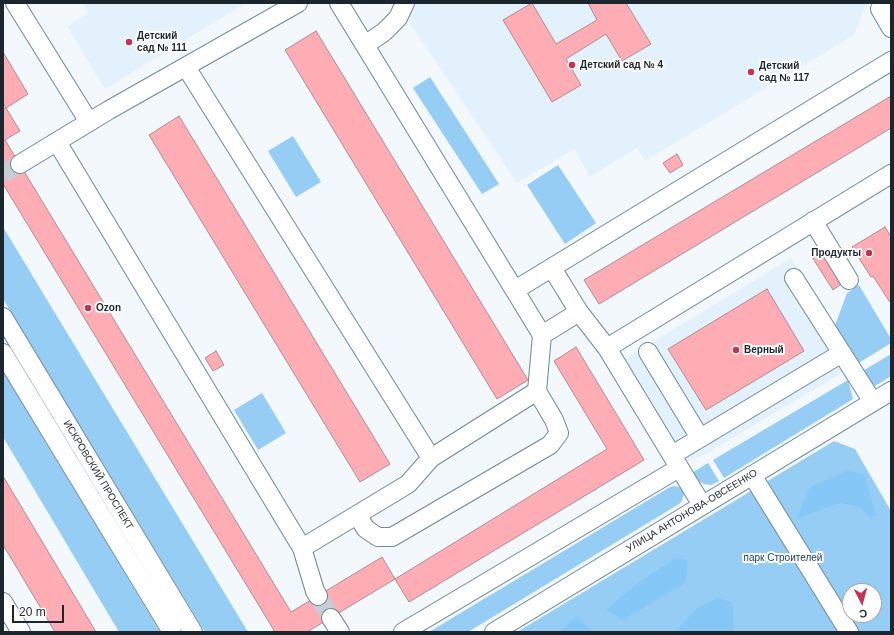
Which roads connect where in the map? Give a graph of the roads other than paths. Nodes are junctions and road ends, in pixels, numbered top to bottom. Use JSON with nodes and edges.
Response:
{"nodes":[{"id":1,"x":15,"y":3,"type":"edge"},
{"id":2,"x":298,"y":3,"type":"edge"},
{"id":3,"x":339,"y":3,"type":"edge"},
{"id":4,"x":405,"y":3,"type":"edge"},
{"id":5,"x":890,"y":3,"type":"edge"},
{"id":6,"x":891,"y":28,"type":"edge"},
{"id":7,"x":365,"y":45,"type":"junction"},
{"id":8,"x":891,"y":61,"type":"edge"},
{"id":9,"x":186,"y":67,"type":"junction"},
{"id":10,"x":89,"y":122,"type":"junction"},
{"id":11,"x":57,"y":142,"type":"junction"},
{"id":12,"x":20,"y":164,"type":"tunnel mouth"},
{"id":13,"x":891,"y":174,"type":"edge"},
{"id":14,"x":813,"y":221,"type":"junction"},
{"id":15,"x":552,"y":268,"type":"junction"},
{"id":16,"x":794,"y":278,"type":"dead end"},
{"id":17,"x":849,"y":280,"type":"dead end"},
{"id":18,"x":515,"y":290,"type":"junction"},
{"id":19,"x":579,"y":312,"type":"junction"},
{"id":20,"x":3,"y":317,"type":"edge"},
{"id":21,"x":542,"y":335,"type":"junction"},
{"id":22,"x":607,"y":348,"type":"junction"},
{"id":23,"x":648,"y":352,"type":"dead end"},
{"id":24,"x":3,"y":353,"type":"edge"},
{"id":25,"x":842,"y":353,"type":"junction"},
{"id":26,"x":536,"y":391,"type":"junction"},
{"id":27,"x":891,"y":391,"type":"edge"},
{"id":28,"x":873,"y":402,"type":"junction"},
{"id":29,"x":700,"y":438,"type":"junction"},
{"id":30,"x":431,"y":458,"type":"junction"},
{"id":31,"x":676,"y":462,"type":"junction"},
{"id":32,"x":752,"y":475,"type":"junction"},
{"id":33,"x":702,"y":506,"type":"junction"},
{"id":34,"x":357,"y":515,"type":"junction"},
{"id":35,"x":302,"y":548,"type":"junction"},
{"id":36,"x":318,"y":596,"type":"tunnel mouth"},
{"id":37,"x":3,"y":602,"type":"edge"},
{"id":38,"x":21,"y":632,"type":"edge"},
{"id":39,"x":172,"y":632,"type":"edge"},
{"id":40,"x":194,"y":632,"type":"edge"},
{"id":41,"x":403,"y":632,"type":"edge"},
{"id":42,"x":494,"y":632,"type":"edge"},
{"id":43,"x":849,"y":632,"type":"edge"}],
"edges":[{"from":1,"to":10,"type":"street"},
{"from":2,"to":9,"type":"street"},
{"from":3,"to":7,"type":"street"},
{"from":4,"to":7,"type":"street"},
{"from":5,"to":6,"type":"street"},
{"from":7,"to":18,"type":"street"},
{"from":8,"to":15,"type":"street"},
{"from":9,"to":10,"type":"street"},
{"from":9,"to":30,"type":"street"},
{"from":10,"to":11,"type":"street"},
{"from":11,"to":12,"type":"street"},
{"from":11,"to":35,"type":"street"},
{"from":13,"to":14,"type":"street"},
{"from":14,"to":17,"type":"street"},
{"from":14,"to":22,"type":"street"},
{"from":15,"to":18,"type":"street"},
{"from":15,"to":19,"type":"street"},
{"from":16,"to":25,"type":"street"},
{"from":18,"to":21,"type":"street"},
{"from":19,"to":21,"type":"street"},
{"from":19,"to":22,"type":"street"},
{"from":20,"to":40,"type":"street","name":"ИСКРОВСКИЙ ПРОСПЕКТ"},
{"from":21,"to":26,"type":"street"},
{"from":22,"to":31,"type":"street"},
{"from":23,"to":29,"type":"street"},
{"from":24,"to":39,"type":"street","name":"ИСКРОВСКИЙ ПРОСПЕКТ"},
{"from":25,"to":28,"type":"street"},
{"from":25,"to":29,"type":"street"},
{"from":26,"to":30,"type":"street"},
{"from":26,"to":34,"type":"street"},
{"from":27,"to":28,"type":"street","name":"УЛИЦА АНТОНОВА-ОВСЕЕНКО"},
{"from":28,"to":32,"type":"street","name":"УЛИЦА АНТОНОВА-ОВСЕЕНКО"},
{"from":29,"to":31,"type":"street"},
{"from":30,"to":34,"type":"street"},
{"from":31,"to":33,"type":"street"},
{"from":31,"to":41,"type":"street"},
{"from":32,"to":33,"type":"street","name":"УЛИЦА АНТОНОВА-ОВСЕЕНКО"},
{"from":32,"to":43,"type":"street"},
{"from":33,"to":42,"type":"street","name":"УЛИЦА АНТОНОВА-ОВСЕЕНКО"},
{"from":34,"to":35,"type":"street"},
{"from":35,"to":36,"type":"street"},
{"from":37,"to":38,"type":"street"}]}
